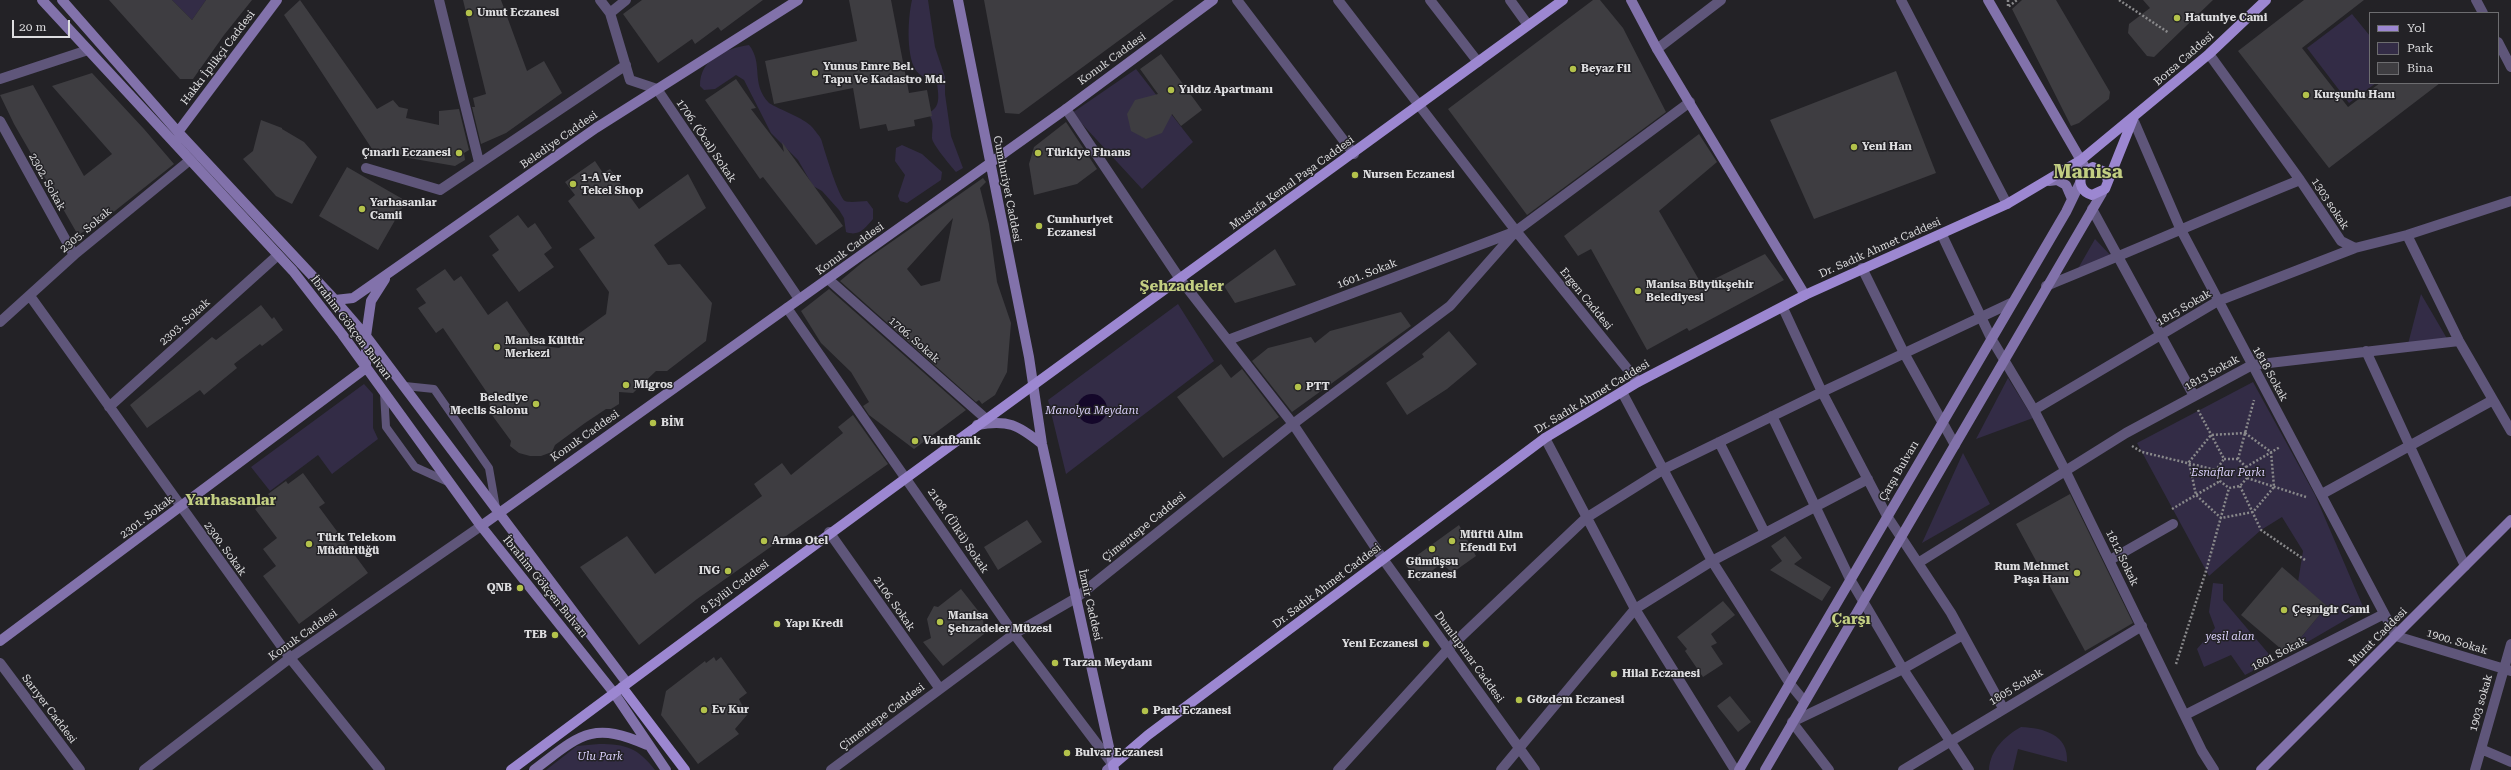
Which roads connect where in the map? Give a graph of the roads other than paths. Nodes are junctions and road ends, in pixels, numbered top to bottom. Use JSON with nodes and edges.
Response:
{"nodes":[{"id":1,"x":42,"y":0,"type":"edge"},
{"id":2,"x":62,"y":0,"type":"edge"},
{"id":3,"x":276,"y":0,"type":"edge"},
{"id":4,"x":439,"y":0,"type":"edge"},
{"id":5,"x":600,"y":0,"type":"edge"},
{"id":6,"x":626,"y":0,"type":"edge"},
{"id":7,"x":798,"y":0,"type":"edge"},
{"id":8,"x":958,"y":0,"type":"edge"},
{"id":9,"x":1213,"y":0,"type":"edge"},
{"id":10,"x":1237,"y":0,"type":"edge"},
{"id":11,"x":1338,"y":0,"type":"edge"},
{"id":12,"x":1430,"y":0,"type":"edge"},
{"id":13,"x":1510,"y":0,"type":"edge"},
{"id":14,"x":1563,"y":0,"type":"edge"},
{"id":15,"x":1631,"y":0,"type":"edge"},
{"id":16,"x":1721,"y":0,"type":"edge"},
{"id":17,"x":1901,"y":0,"type":"edge"},
{"id":18,"x":1988,"y":0,"type":"edge"},
{"id":19,"x":2266,"y":0,"type":"edge"},
{"id":20,"x":2476,"y":0,"type":"edge"},
{"id":21,"x":2482,"y":12,"type":"edge"},
{"id":22,"x":610,"y":13,"type":"junction"},
{"id":23,"x":1528,"y":25,"type":"junction"},
{"id":24,"x":2499,"y":44,"type":"edge"},
{"id":25,"x":1657,"y":49,"type":"junction"},
{"id":26,"x":88,"y":50,"type":"junction"},
{"id":27,"x":2208,"y":54,"type":"junction"},
{"id":28,"x":1478,"y":62,"type":"junction"},
{"id":29,"x":626,"y":65,"type":"junction"},
{"id":30,"x":2511,"y":67,"type":"edge"},
{"id":31,"x":0,"y":78,"type":"edge"},
{"id":32,"x":656,"y":89,"type":"junction"},
{"id":33,"x":1690,"y":102,"type":"junction"},
{"id":34,"x":1420,"y":105,"type":"junction"},
{"id":35,"x":1066,"y":109,"type":"junction"},
{"id":36,"x":2133,"y":118,"type":"junction"},
{"id":37,"x":0,"y":121,"type":"edge"},
{"id":38,"x":178,"y":132,"type":"junction"},
{"id":39,"x":1354,"y":154,"type":"junction"},
{"id":40,"x":190,"y":160,"type":"junction"},
{"id":41,"x":479,"y":162,"type":"junction"},
{"id":42,"x":990,"y":163,"type":"junction"},
{"id":43,"x":2084,"y":165,"type":"junction"},
{"id":44,"x":366,"y":168,"type":"dead end"},
{"id":45,"x":2108,"y":180,"type":"junction"},
{"id":46,"x":2300,"y":180,"type":"junction"},
{"id":47,"x":2049,"y":181,"type":"junction"},
{"id":48,"x":2080,"y":183,"type":"junction"},
{"id":49,"x":2102,"y":192,"type":"junction"},
{"id":50,"x":2072,"y":199,"type":"junction"},
{"id":51,"x":2511,"y":201,"type":"edge"},
{"id":52,"x":2007,"y":204,"type":"junction"},
{"id":53,"x":2092,"y":209,"type":"junction"},
{"id":54,"x":2180,"y":228,"type":"junction"},
{"id":55,"x":1516,"y":231,"type":"junction"},
{"id":56,"x":1942,"y":235,"type":"junction"},
{"id":57,"x":2407,"y":235,"type":"junction"},
{"id":58,"x":2355,"y":248,"type":"junction"},
{"id":59,"x":74,"y":255,"type":"junction"},
{"id":60,"x":278,"y":255,"type":"junction"},
{"id":61,"x":2116,"y":258,"type":"junction"},
{"id":62,"x":1862,"y":268,"type":"junction"},
{"id":63,"x":388,"y":274,"type":"junction"},
{"id":64,"x":828,"y":279,"type":"junction"},
{"id":65,"x":1180,"y":279,"type":"junction"},
{"id":66,"x":2046,"y":286,"type":"junction"},
{"id":67,"x":1805,"y":295,"type":"junction"},
{"id":68,"x":30,"y":296,"type":"junction"},
{"id":69,"x":799,"y":299,"type":"junction"},
{"id":70,"x":335,"y":300,"type":"junction"},
{"id":71,"x":2218,"y":301,"type":"junction"},
{"id":72,"x":2011,"y":303,"type":"junction"},
{"id":73,"x":787,"y":308,"type":"junction"},
{"id":74,"x":1783,"y":308,"type":"junction"},
{"id":75,"x":2,"y":317,"type":"edge"},
{"id":76,"x":1980,"y":317,"type":"junction"},
{"id":77,"x":366,"y":336,"type":"junction"},
{"id":78,"x":2159,"y":336,"type":"junction"},
{"id":79,"x":1991,"y":338,"type":"junction"},
{"id":80,"x":1228,"y":340,"type":"junction"},
{"id":81,"x":2459,"y":341,"type":"junction"},
{"id":82,"x":2366,"y":351,"type":"junction"},
{"id":83,"x":1904,"y":353,"type":"junction"},
{"id":84,"x":2004,"y":360,"type":"junction"},
{"id":85,"x":2252,"y":365,"type":"junction"},
{"id":86,"x":366,"y":368,"type":"junction"},
{"id":87,"x":1638,"y":382,"type":"junction"},
{"id":88,"x":1034,"y":383,"type":"junction"},
{"id":89,"x":405,"y":386,"type":"junction"},
{"id":90,"x":1622,"y":392,"type":"junction"},
{"id":91,"x":1822,"y":392,"type":"junction"},
{"id":92,"x":384,"y":393,"type":"junction"},
{"id":93,"x":2194,"y":396,"type":"junction"},
{"id":94,"x":2493,"y":400,"type":"junction"},
{"id":95,"x":109,"y":407,"type":"junction"},
{"id":96,"x":2034,"y":410,"type":"junction"},
{"id":97,"x":1772,"y":416,"type":"junction"},
{"id":98,"x":985,"y":418,"type":"junction"},
{"id":99,"x":1941,"y":422,"type":"junction"},
{"id":100,"x":1293,"y":424,"type":"junction"},
{"id":101,"x":976,"y":426,"type":"junction"},
{"id":102,"x":2511,"y":431,"type":"edge"},
{"id":103,"x":1544,"y":438,"type":"junction"},
{"id":104,"x":1719,"y":442,"type":"junction"},
{"id":105,"x":1042,"y":444,"type":"junction"},
{"id":106,"x":1955,"y":445,"type":"junction"},
{"id":107,"x":2410,"y":447,"type":"junction"},
{"id":108,"x":1664,"y":469,"type":"junction"},
{"id":109,"x":2065,"y":470,"type":"junction"},
{"id":110,"x":906,"y":476,"type":"junction"},
{"id":111,"x":1868,"y":479,"type":"junction"},
{"id":112,"x":446,"y":480,"type":"junction"},
{"id":113,"x":2322,"y":494,"type":"junction"},
{"id":114,"x":1817,"y":506,"type":"junction"},
{"id":115,"x":180,"y":507,"type":"junction"},
{"id":116,"x":497,"y":513,"type":"junction"},
{"id":117,"x":1887,"y":516,"type":"junction"},
{"id":118,"x":1586,"y":518,"type":"junction"},
{"id":119,"x":2511,"y":520,"type":"edge"},
{"id":120,"x":2173,"y":524,"type":"road end"},
{"id":121,"x":481,"y":526,"type":"junction"},
{"id":122,"x":829,"y":532,"type":"junction"},
{"id":123,"x":1766,"y":533,"type":"junction"},
{"id":124,"x":1901,"y":539,"type":"junction"},
{"id":125,"x":1383,"y":559,"type":"junction"},
{"id":126,"x":2110,"y":560,"type":"junction"},
{"id":127,"x":1712,"y":561,"type":"junction"},
{"id":128,"x":1918,"y":563,"type":"junction"},
{"id":129,"x":2465,"y":566,"type":"junction"},
{"id":130,"x":1850,"y":579,"type":"junction"},
{"id":131,"x":1076,"y":598,"type":"junction"},
{"id":132,"x":1864,"y":602,"type":"junction"},
{"id":133,"x":1635,"y":609,"type":"junction"},
{"id":134,"x":2384,"y":614,"type":"junction"},
{"id":135,"x":2142,"y":626,"type":"junction"},
{"id":136,"x":1014,"y":634,"type":"junction"},
{"id":137,"x":1963,"y":636,"type":"junction"},
{"id":138,"x":2396,"y":636,"type":"junction"},
{"id":139,"x":0,"y":641,"type":"edge"},
{"id":140,"x":2511,"y":644,"type":"edge"},
{"id":141,"x":1449,"y":648,"type":"junction"},
{"id":142,"x":290,"y":658,"type":"junction"},
{"id":143,"x":0,"y":663,"type":"edge"},
{"id":144,"x":1903,"y":669,"type":"junction"},
{"id":145,"x":2508,"y":670,"type":"edge"},
{"id":146,"x":1790,"y":684,"type":"junction"},
{"id":147,"x":621,"y":688,"type":"junction"},
{"id":148,"x":940,"y":689,"type":"junction"},
{"id":149,"x":1804,"y":701,"type":"junction"},
{"id":150,"x":2003,"y":708,"type":"junction"},
{"id":151,"x":2185,"y":715,"type":"junction"},
{"id":152,"x":1792,"y":722,"type":"junction"},
{"id":153,"x":1951,"y":741,"type":"junction"},
{"id":154,"x":647,"y":745,"type":"junction"},
{"id":155,"x":1519,"y":747,"type":"junction"},
{"id":156,"x":2481,"y":749,"type":"junction"},
{"id":157,"x":2511,"y":762,"type":"edge"},
{"id":158,"x":1112,"y":768,"type":"edge"},
{"id":159,"x":80,"y":770,"type":"edge"},
{"id":160,"x":144,"y":770,"type":"edge"},
{"id":161,"x":380,"y":770,"type":"edge"},
{"id":162,"x":511,"y":770,"type":"edge"},
{"id":163,"x":534,"y":770,"type":"edge"},
{"id":164,"x":666,"y":770,"type":"edge"},
{"id":165,"x":685,"y":770,"type":"edge"},
{"id":166,"x":831,"y":770,"type":"edge"},
{"id":167,"x":1338,"y":770,"type":"edge"},
{"id":168,"x":1501,"y":770,"type":"edge"},
{"id":169,"x":1535,"y":770,"type":"edge"},
{"id":170,"x":1735,"y":770,"type":"edge"},
{"id":171,"x":1738,"y":770,"type":"edge"},
{"id":172,"x":1765,"y":770,"type":"edge"},
{"id":173,"x":1829,"y":770,"type":"edge"},
{"id":174,"x":1903,"y":770,"type":"edge"},
{"id":175,"x":1969,"y":770,"type":"edge"},
{"id":176,"x":2214,"y":770,"type":"edge"},
{"id":177,"x":2261,"y":770,"type":"edge"},
{"id":178,"x":2475,"y":770,"type":"edge"}],
"edges":[{"from":1,"to":26,"type":"main road","name":"İbrahim Gökçen Bulvarı"},
{"from":2,"to":38,"type":"main road","name":"İbrahim Gökçen Bulvarı"},
{"from":3,"to":38,"type":"main road","name":"Hakkı İplikçi Caddesi"},
{"from":4,"to":41,"type":"street"},
{"from":5,"to":22,"type":"street"},
{"from":6,"to":22,"type":"street"},
{"from":7,"to":32,"type":"main road","name":"Belediye Caddesi"},
{"from":8,"to":42,"type":"main road","name":"Cumhuriyet Caddesi"},
{"from":9,"to":35,"type":"main road","name":"Konuk Caddesi"},
{"from":10,"to":39,"type":"street"},
{"from":11,"to":34,"type":"street","name":"Ergen Caddesi"},
{"from":12,"to":28,"type":"street"},
{"from":13,"to":23,"type":"street"},
{"from":14,"to":23,"type":"main road","name":"Mustafa Kemal Paşa Caddesi"},
{"from":15,"to":25,"type":"main road"},
{"from":16,"to":25,"type":"street"},
{"from":17,"to":52,"type":"street"},
{"from":18,"to":43,"type":"main road"},
{"from":19,"to":27,"type":"main road","name":"Borsa Caddesi"},
{"from":20,"to":21,"type":"street"},
{"from":22,"to":29,"type":"street"},
{"from":23,"to":28,"type":"main road","name":"Mustafa Kemal Paşa Caddesi"},
{"from":24,"to":30,"type":"street"},
{"from":25,"to":33,"type":"main road"},
{"from":26,"to":31,"type":"street"},
{"from":26,"to":40,"type":"main road","name":"İbrahim Gökçen Bulvarı"},
{"from":27,"to":36,"type":"main road","name":"Borsa Caddesi"},
{"from":27,"to":46,"type":"street","name":"1303 sokak"},
{"from":28,"to":34,"type":"main road","name":"Mustafa Kemal Paşa Caddesi"},
{"from":29,"to":32,"type":"street"},
{"from":29,"to":41,"type":"street"},
{"from":32,"to":63,"type":"main road","name":"Belediye Caddesi"},
{"from":32,"to":69,"type":"street","name":"1706. (Öcal) Sokak"},
{"from":33,"to":55,"type":"street"},
{"from":33,"to":67,"type":"main road"},
{"from":34,"to":39,"type":"main road","name":"Mustafa Kemal Paşa Caddesi"},
{"from":34,"to":55,"type":"street","name":"Ergen Caddesi"},
{"from":35,"to":42,"type":"main road","name":"Konuk Caddesi"},
{"from":35,"to":65,"type":"street","name":"Dumlupınar Caddesi"},
{"from":36,"to":43,"type":"main road","name":"Dr. Sadık Ahmet Caddesi"},
{"from":36,"to":45,"type":"main road"},
{"from":36,"to":54,"type":"street","name":"1818 Sokak"},
{"from":37,"to":59,"type":"street","name":"2302. Sokak"},
{"from":38,"to":70,"type":"main road","name":"İbrahim Gökçen Bulvarı"},
{"from":39,"to":65,"type":"main road","name":"Mustafa Kemal Paşa Caddesi"},
{"from":40,"to":59,"type":"street","name":"2305. Sokak"},
{"from":40,"to":60,"type":"main road","name":"İbrahim Gökçen Bulvarı"},
{"from":41,"to":44,"type":"street"},
{"from":42,"to":64,"type":"main road","name":"Konuk Caddesi"},
{"from":42,"to":88,"type":"main road","name":"Cumhuriyet Caddesi"},
{"from":43,"to":45,"type":"main road"},
{"from":43,"to":47,"type":"main road","name":"Dr. Sadık Ahmet Caddesi"},
{"from":43,"to":48,"type":"main road"},
{"from":45,"to":49,"type":"main road"},
{"from":46,"to":54,"type":"street"},
{"from":46,"to":58,"type":"street","name":"1303 sokak"},
{"from":47,"to":50,"type":"main road"},
{"from":47,"to":52,"type":"main road","name":"Dr. Sadık Ahmet Caddesi"},
{"from":48,"to":49,"type":"main road"},
{"from":48,"to":50,"type":"main road","name":"Çarşı Bulvarı"},
{"from":49,"to":53,"type":"main road"},
{"from":50,"to":72,"type":"main road","name":"Çarşı Bulvarı"},
{"from":51,"to":57,"type":"street"},
{"from":52,"to":56,"type":"main road","name":"Dr. Sadık Ahmet Caddesi"},
{"from":53,"to":61,"type":"street"},
{"from":53,"to":66,"type":"main road"},
{"from":54,"to":61,"type":"street"},
{"from":54,"to":71,"type":"street","name":"1818 Sokak"},
{"from":55,"to":80,"type":"street","name":"1601. Sokak"},
{"from":55,"to":87,"type":"street","name":"Ergen Caddesi"},
{"from":55,"to":100,"type":"street","name":"Çimentepe Caddesi"},
{"from":56,"to":62,"type":"main road","name":"Dr. Sadık Ahmet Caddesi"},
{"from":56,"to":76,"type":"street","name":"1812 Sokak"},
{"from":57,"to":58,"type":"street"},
{"from":57,"to":81,"type":"street"},
{"from":58,"to":71,"type":"street","name":"1815 Sokak"},
{"from":59,"to":68,"type":"street","name":"2305. Sokak"},
{"from":60,"to":86,"type":"main road","name":"İbrahim Gökçen Bulvarı"},
{"from":60,"to":95,"type":"street","name":"2303. Sokak"},
{"from":61,"to":66,"type":"street"},
{"from":61,"to":78,"type":"street"},
{"from":62,"to":67,"type":"main road","name":"Dr. Sadık Ahmet Caddesi"},
{"from":62,"to":83,"type":"street"},
{"from":63,"to":70,"type":"main road","name":"Belediye Caddesi"},
{"from":63,"to":77,"type":"main road"},
{"from":64,"to":69,"type":"main road","name":"Konuk Caddesi"},
{"from":64,"to":98,"type":"street","name":"1706. Sokak"},
{"from":65,"to":80,"type":"street","name":"Dumlupınar Caddesi"},
{"from":65,"to":88,"type":"main road","name":"Mustafa Kemal Paşa Caddesi"},
{"from":66,"to":84,"type":"main road"},
{"from":67,"to":74,"type":"main road","name":"Dr. Sadık Ahmet Caddesi"},
{"from":68,"to":75,"type":"street","name":"2305. Sokak"},
{"from":68,"to":95,"type":"street","name":"2300. Sokak"},
{"from":69,"to":73,"type":"main road","name":"Konuk Caddesi"},
{"from":70,"to":77,"type":"main road","name":"İbrahim Gökçen Bulvarı"},
{"from":71,"to":78,"type":"street","name":"1815 Sokak"},
{"from":71,"to":85,"type":"street","name":"1818 Sokak"},
{"from":72,"to":76,"type":"street"},
{"from":72,"to":79,"type":"main road","name":"Çarşı Bulvarı"},
{"from":73,"to":110,"type":"street","name":"2108. (Ülkü) Sokak"},
{"from":73,"to":116,"type":"main road","name":"Konuk Caddesi"},
{"from":74,"to":87,"type":"main road","name":"Dr. Sadık Ahmet Caddesi"},
{"from":74,"to":91,"type":"street"},
{"from":76,"to":79,"type":"street","name":"1812 Sokak"},
{"from":76,"to":83,"type":"street"},
{"from":77,"to":86,"type":"main road"},
{"from":77,"to":89,"type":"main road","name":"İbrahim Gökçen Bulvarı"},
{"from":78,"to":93,"type":"street"},
{"from":78,"to":96,"type":"street","name":"1815 Sokak"},
{"from":79,"to":84,"type":"street","name":"1812 Sokak"},
{"from":79,"to":99,"type":"main road","name":"Çarşı Bulvarı"},
{"from":80,"to":100,"type":"street","name":"Dumlupınar Caddesi"},
{"from":81,"to":82,"type":"street","name":"1813 Sokak"},
{"from":81,"to":94,"type":"street"},
{"from":82,"to":85,"type":"street","name":"1813 Sokak"},
{"from":82,"to":107,"type":"street"},
{"from":83,"to":91,"type":"street"},
{"from":83,"to":99,"type":"street"},
{"from":84,"to":96,"type":"street","name":"1812 Sokak"},
{"from":84,"to":106,"type":"main road"},
{"from":85,"to":93,"type":"street","name":"1813 Sokak"},
{"from":85,"to":113,"type":"street","name":"1818 Sokak"},
{"from":86,"to":92,"type":"main road","name":"İbrahim Gökçen Bulvarı"},
{"from":86,"to":115,"type":"main road","name":"2301. Sokak"},
{"from":87,"to":90,"type":"main road","name":"Dr. Sadık Ahmet Caddesi"},
{"from":88,"to":98,"type":"main road","name":"8 Eylül Caddesi"},
{"from":88,"to":105,"type":"main road","name":"Cumhuriyet Caddesi"},
{"from":89,"to":116,"type":"main road","name":"İbrahim Gökçen Bulvarı"},
{"from":89,"to":116,"type":"lane"},
{"from":90,"to":103,"type":"main road","name":"Dr. Sadık Ahmet Caddesi"},
{"from":90,"to":108,"type":"street"},
{"from":91,"to":97,"type":"street"},
{"from":91,"to":111,"type":"street"},
{"from":92,"to":112,"type":"main road","name":"İbrahim Gökçen Bulvarı"},
{"from":92,"to":112,"type":"lane"},
{"from":93,"to":109,"type":"street","name":"1813 Sokak"},
{"from":94,"to":102,"type":"street"},
{"from":94,"to":107,"type":"street"},
{"from":95,"to":115,"type":"street","name":"2300. Sokak"},
{"from":96,"to":109,"type":"street","name":"1812 Sokak"},
{"from":97,"to":104,"type":"street"},
{"from":97,"to":114,"type":"street"},
{"from":98,"to":101,"type":"main road","name":"8 Eylül Caddesi"},
{"from":99,"to":106,"type":"street"},
{"from":99,"to":117,"type":"main road","name":"Çarşı Bulvarı"},
{"from":100,"to":125,"type":"street","name":"Dumlupınar Caddesi"},
{"from":100,"to":131,"type":"street","name":"Çimentepe Caddesi"},
{"from":101,"to":105,"type":"main road"},
{"from":101,"to":110,"type":"main road","name":"8 Eylül Caddesi"},
{"from":103,"to":118,"type":"street"},
{"from":103,"to":125,"type":"main road","name":"Dr. Sadık Ahmet Caddesi"},
{"from":104,"to":108,"type":"street"},
{"from":104,"to":123,"type":"street"},
{"from":105,"to":131,"type":"main road","name":"İzmir Caddesi"},
{"from":106,"to":124,"type":"main road"},
{"from":107,"to":113,"type":"street"},
{"from":107,"to":129,"type":"street"},
{"from":108,"to":118,"type":"street"},
{"from":108,"to":127,"type":"street"},
{"from":109,"to":126,"type":"street","name":"1812 Sokak"},
{"from":109,"to":128,"type":"street","name":"1813 Sokak"},
{"from":110,"to":122,"type":"main road","name":"8 Eylül Caddesi"},
{"from":110,"to":136,"type":"street","name":"2108. (Ülkü) Sokak"},
{"from":111,"to":114,"type":"street"},
{"from":111,"to":117,"type":"street"},
{"from":112,"to":121,"type":"main road","name":"İbrahim Gökçen Bulvarı"},
{"from":113,"to":134,"type":"street","name":"1818 Sokak"},
{"from":114,"to":123,"type":"street"},
{"from":114,"to":130,"type":"street"},
{"from":115,"to":139,"type":"main road","name":"2301. Sokak"},
{"from":115,"to":142,"type":"street","name":"2300. Sokak"},
{"from":116,"to":121,"type":"main road","name":"Konuk Caddesi"},
{"from":116,"to":147,"type":"main road","name":"İbrahim Gökçen Bulvarı"},
{"from":117,"to":124,"type":"street"},
{"from":117,"to":130,"type":"main road","name":"Çarşı Bulvarı"},
{"from":118,"to":133,"type":"street"},
{"from":118,"to":141,"type":"street"},
{"from":119,"to":129,"type":"main road","name":"Murat Caddesi"},
{"from":120,"to":126,"type":"street"},
{"from":121,"to":142,"type":"street","name":"Konuk Caddesi"},
{"from":121,"to":147,"type":"main road","name":"İbrahim Gökçen Bulvarı"},
{"from":122,"to":147,"type":"main road","name":"8 Eylül Caddesi"},
{"from":122,"to":148,"type":"street","name":"2106. Sokak"},
{"from":123,"to":127,"type":"street"},
{"from":124,"to":128,"type":"street"},
{"from":124,"to":132,"type":"main road"},
{"from":125,"to":141,"type":"street","name":"Dumlupınar Caddesi"},
{"from":125,"to":158,"type":"main road","name":"Dr. Sadık Ahmet Caddesi"},
{"from":126,"to":135,"type":"street","name":"1812 Sokak"},
{"from":127,"to":133,"type":"street"},
{"from":127,"to":146,"type":"street"},
{"from":128,"to":137,"type":"street"},
{"from":129,"to":138,"type":"main road","name":"Murat Caddesi"},
{"from":130,"to":132,"type":"street"},
{"from":130,"to":146,"type":"main road","name":"Çarşı Bulvarı"},
{"from":131,"to":136,"type":"street","name":"Çimentepe Caddesi"},
{"from":131,"to":158,"type":"main road","name":"İzmir Caddesi"},
{"from":132,"to":144,"type":"street"},
{"from":132,"to":149,"type":"main road"},
{"from":133,"to":155,"type":"street"},
{"from":133,"to":170,"type":"street"},
{"from":134,"to":138,"type":"street","name":"1818 Sokak"},
{"from":134,"to":151,"type":"street","name":"1801 Sokak"},
{"from":135,"to":150,"type":"street","name":"1805 Sokak"},
{"from":135,"to":151,"type":"street","name":"1812 Sokak"},
{"from":136,"to":148,"type":"street","name":"Çimentepe Caddesi"},
{"from":136,"to":158,"type":"street","name":"2108. (Ülkü) Sokak"},
{"from":137,"to":144,"type":"street"},
{"from":137,"to":150,"type":"street"},
{"from":138,"to":145,"type":"street","name":"1900. Sokak"},
{"from":138,"to":177,"type":"main road","name":"Murat Caddesi"},
{"from":140,"to":145,"type":"street","name":"1903 sokak"},
{"from":141,"to":155,"type":"street","name":"Dumlupınar Caddesi"},
{"from":141,"to":167,"type":"street"},
{"from":142,"to":160,"type":"street","name":"Konuk Caddesi"},
{"from":142,"to":161,"type":"street","name":"2300. Sokak"},
{"from":143,"to":159,"type":"street","name":"Sarıyer Caddesi"},
{"from":144,"to":152,"type":"street"},
{"from":144,"to":153,"type":"street"},
{"from":145,"to":156,"type":"street","name":"1903 sokak"},
{"from":146,"to":149,"type":"street"},
{"from":146,"to":171,"type":"main road","name":"Çarşı Bulvarı"},
{"from":147,"to":154,"type":"main road"},
{"from":147,"to":162,"type":"main road","name":"8 Eylül Caddesi"},
{"from":147,"to":165,"type":"main road","name":"İbrahim Gökçen Bulvarı"},
{"from":148,"to":166,"type":"street","name":"Çimentepe Caddesi"},
{"from":149,"to":152,"type":"main road"},
{"from":150,"to":153,"type":"street","name":"1805 Sokak"},
{"from":151,"to":176,"type":"street","name":"1812 Sokak"},
{"from":152,"to":172,"type":"main road"},
{"from":152,"to":173,"type":"street"},
{"from":153,"to":174,"type":"street","name":"1805 Sokak"},
{"from":153,"to":175,"type":"street"},
{"from":154,"to":163,"type":"main road"},
{"from":154,"to":164,"type":"main road"},
{"from":155,"to":168,"type":"street"},
{"from":155,"to":169,"type":"street","name":"Dumlupınar Caddesi"},
{"from":156,"to":157,"type":"street"},
{"from":156,"to":178,"type":"street","name":"1903 sokak"}]}
